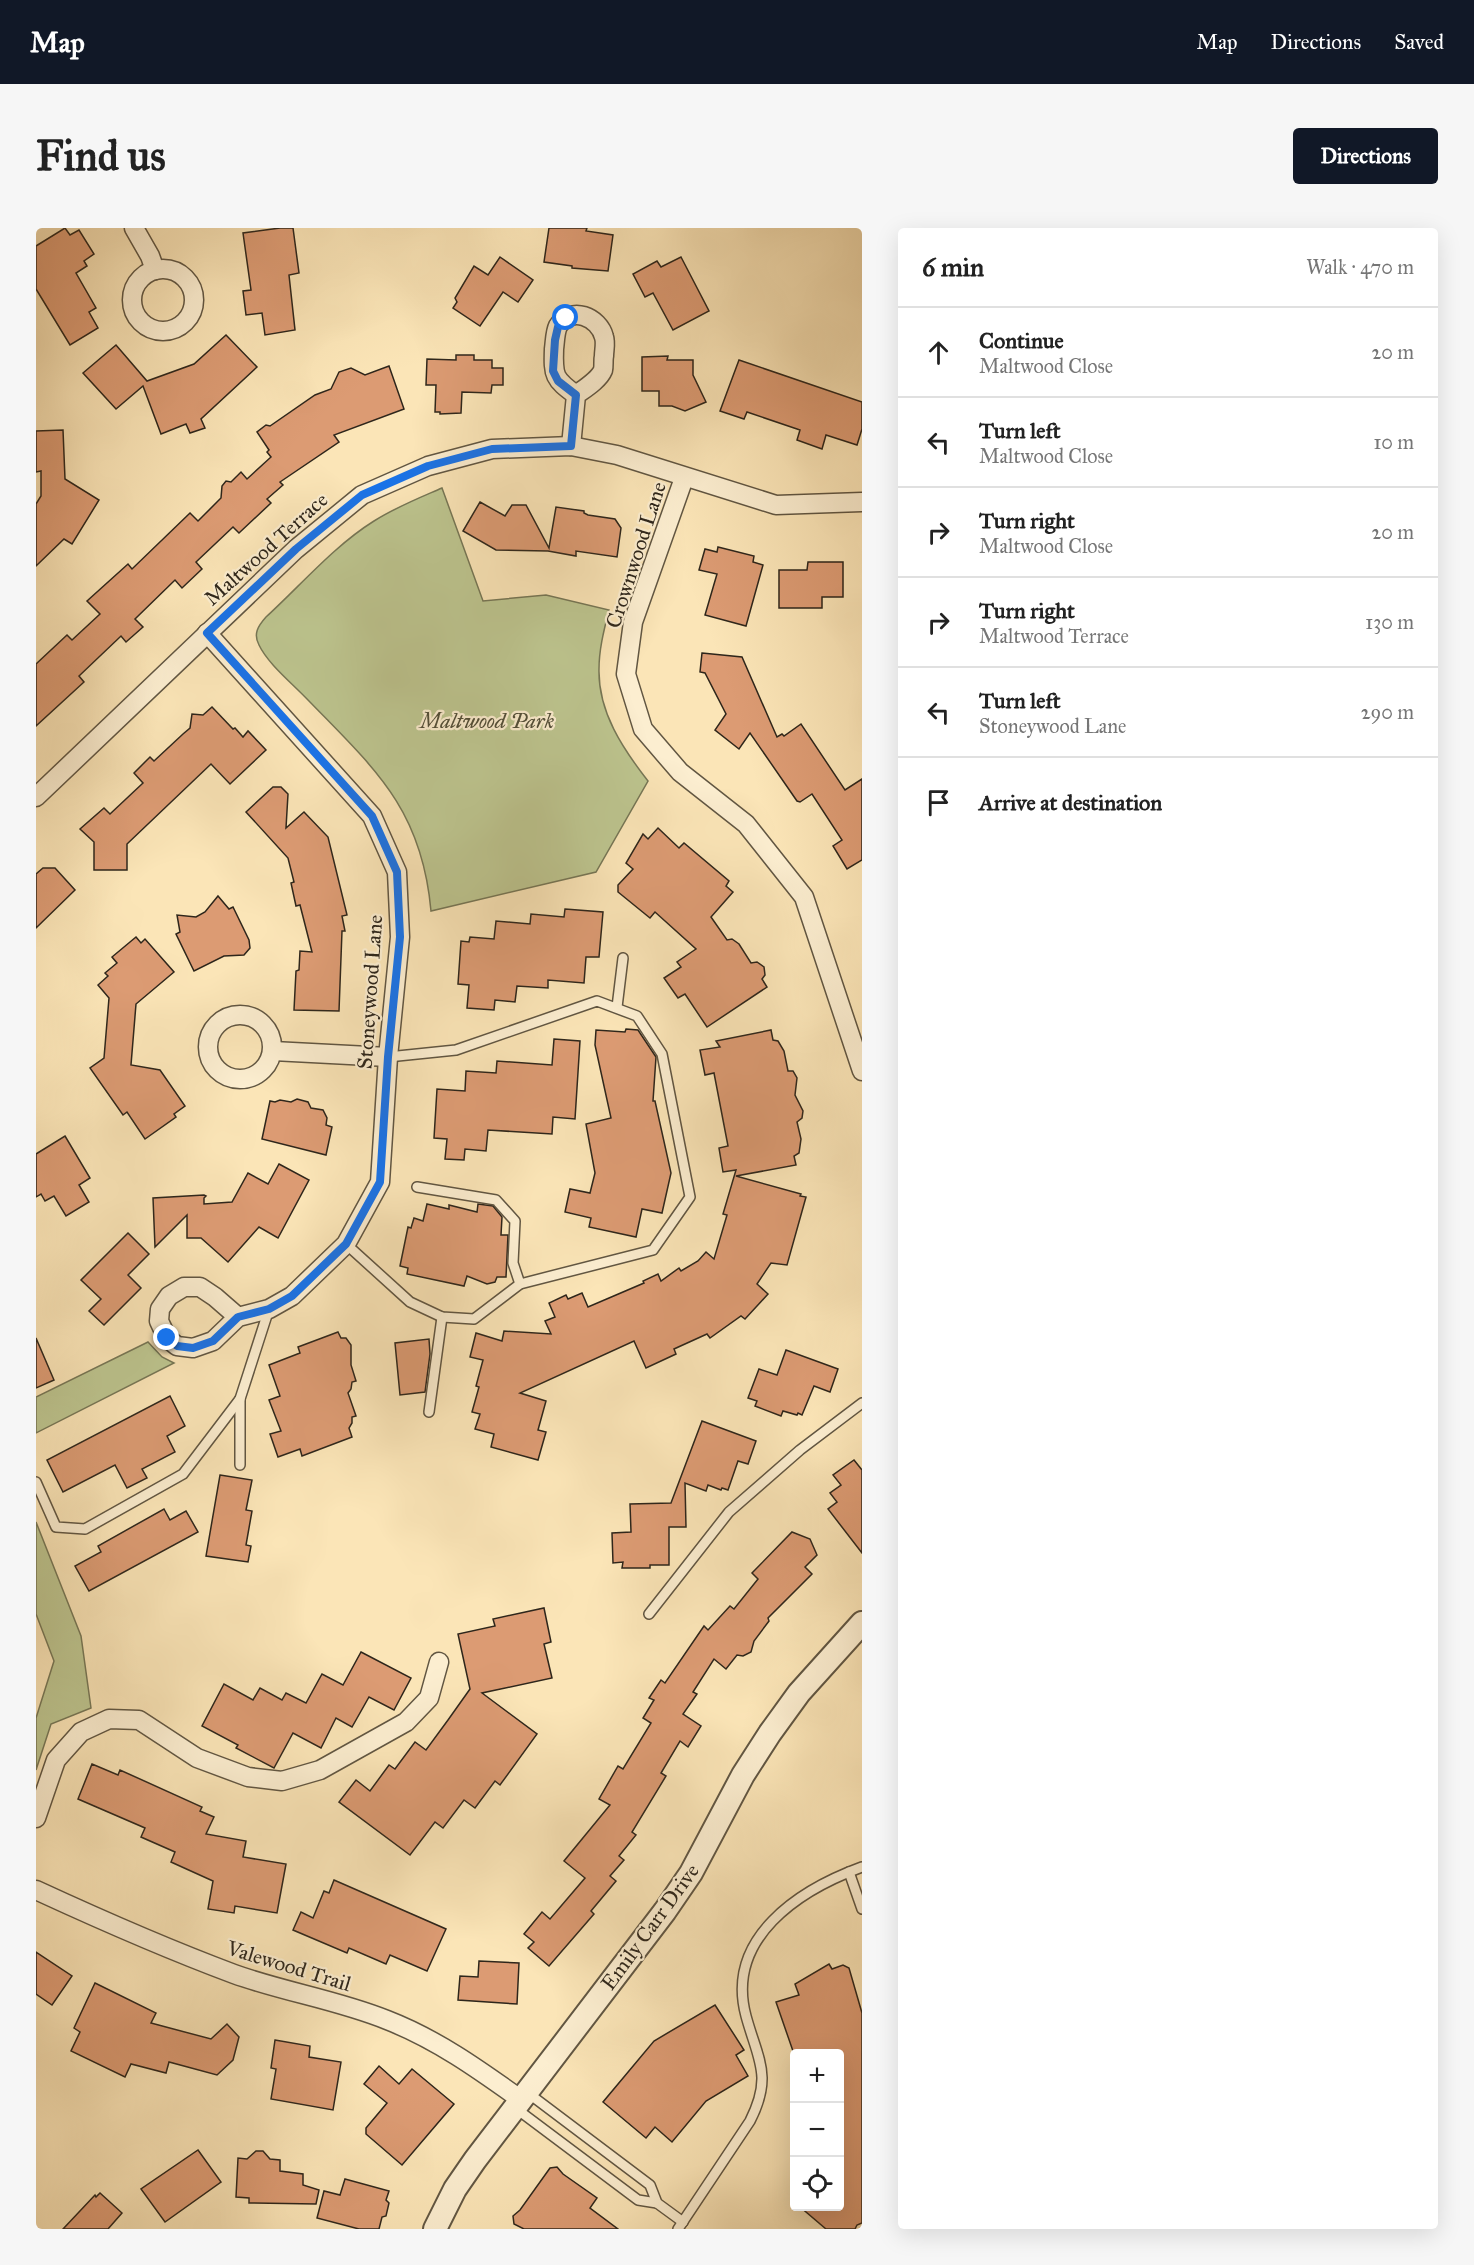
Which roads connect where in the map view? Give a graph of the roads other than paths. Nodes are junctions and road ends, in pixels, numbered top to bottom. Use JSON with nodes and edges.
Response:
{"nodes":[{"id":1,"x":134,"y":228,"type":"edge"},
{"id":2,"x":155,"y":270,"type":"dead end"},
{"id":3,"x":576,"y":395,"type":"dead end"},
{"id":4,"x":571,"y":446,"type":"junction"},
{"id":5,"x":684,"y":478,"type":"junction"},
{"id":6,"x":862,"y":502,"type":"edge"},
{"id":7,"x":207,"y":633,"type":"junction"},
{"id":8,"x":36,"y":797,"type":"edge"},
{"id":9,"x":623,"y":958,"type":"dead end"},
{"id":10,"x":617,"y":1007,"type":"junction"},
{"id":11,"x":273,"y":1051,"type":"dead end"},
{"id":12,"x":388,"y":1057,"type":"junction"},
{"id":13,"x":862,"y":1071,"type":"edge"},
{"id":14,"x":417,"y":1187,"type":"dead end"},
{"id":15,"x":346,"y":1244,"type":"junction"},
{"id":16,"x":520,"y":1284,"type":"junction"},
{"id":17,"x":269,"y":1309,"type":"junction"},
{"id":18,"x":238,"y":1317,"type":"dead end"},
{"id":19,"x":442,"y":1317,"type":"junction"},
{"id":20,"x":240,"y":1399,"type":"junction"},
{"id":21,"x":862,"y":1403,"type":"edge"},
{"id":22,"x":429,"y":1412,"type":"dead end"},
{"id":23,"x":240,"y":1465,"type":"dead end"},
{"id":24,"x":36,"y":1482,"type":"edge"},
{"id":25,"x":649,"y":1614,"type":"dead end"},
{"id":26,"x":862,"y":1623,"type":"edge"},
{"id":27,"x":439,"y":1662,"type":"dead end"},
{"id":28,"x":36,"y":1818,"type":"edge"},
{"id":29,"x":862,"y":1867,"type":"edge"},
{"id":30,"x":849,"y":1872,"type":"junction"},
{"id":31,"x":36,"y":1890,"type":"edge"},
{"id":32,"x":862,"y":1909,"type":"edge"},
{"id":33,"x":520,"y":2099,"type":"junction"},
{"id":34,"x":657,"y":2203,"type":"junction"},
{"id":35,"x":681,"y":2225,"type":"edge"},
{"id":36,"x":435,"y":2229,"type":"edge"}],
"edges":[{"from":1,"to":2,"type":"street"},
{"from":3,"to":4,"type":"street"},
{"from":4,"to":5,"type":"street","name":"Maltwood Terrace"},
{"from":4,"to":7,"type":"street","name":"Maltwood Terrace"},
{"from":5,"to":6,"type":"street","name":"Maltwood Terrace"},
{"from":5,"to":13,"type":"street","name":"Crownwood Lane"},
{"from":7,"to":8,"type":"street","name":"Maltwood Terrace"},
{"from":7,"to":12,"type":"street","name":"Stoneywood Lane"},
{"from":9,"to":10,"type":"lane"},
{"from":10,"to":12,"type":"lane"},
{"from":10,"to":16,"type":"lane"},
{"from":11,"to":12,"type":"street"},
{"from":12,"to":15,"type":"street","name":"Stoneywood Lane"},
{"from":14,"to":16,"type":"lane"},
{"from":15,"to":17,"type":"street","name":"Stoneywood Lane"},
{"from":15,"to":19,"type":"lane"},
{"from":16,"to":19,"type":"lane"},
{"from":17,"to":18,"type":"street","name":"Stoneywood Lane"},
{"from":17,"to":20,"type":"lane"},
{"from":19,"to":22,"type":"lane"},
{"from":20,"to":23,"type":"lane"},
{"from":20,"to":24,"type":"lane"},
{"from":21,"to":25,"type":"lane"},
{"from":26,"to":33,"type":"street","name":"Emily Carr Drive"},
{"from":27,"to":28,"type":"street"},
{"from":29,"to":30,"type":"lane"},
{"from":30,"to":32,"type":"lane"},
{"from":30,"to":35,"type":"lane"},
{"from":31,"to":33,"type":"street","name":"Valewood Trail"},
{"from":33,"to":34,"type":"lane"},
{"from":33,"to":34,"type":"lane"},
{"from":33,"to":36,"type":"street","name":"Emily Carr Drive"},
{"from":34,"to":35,"type":"lane"}]}
